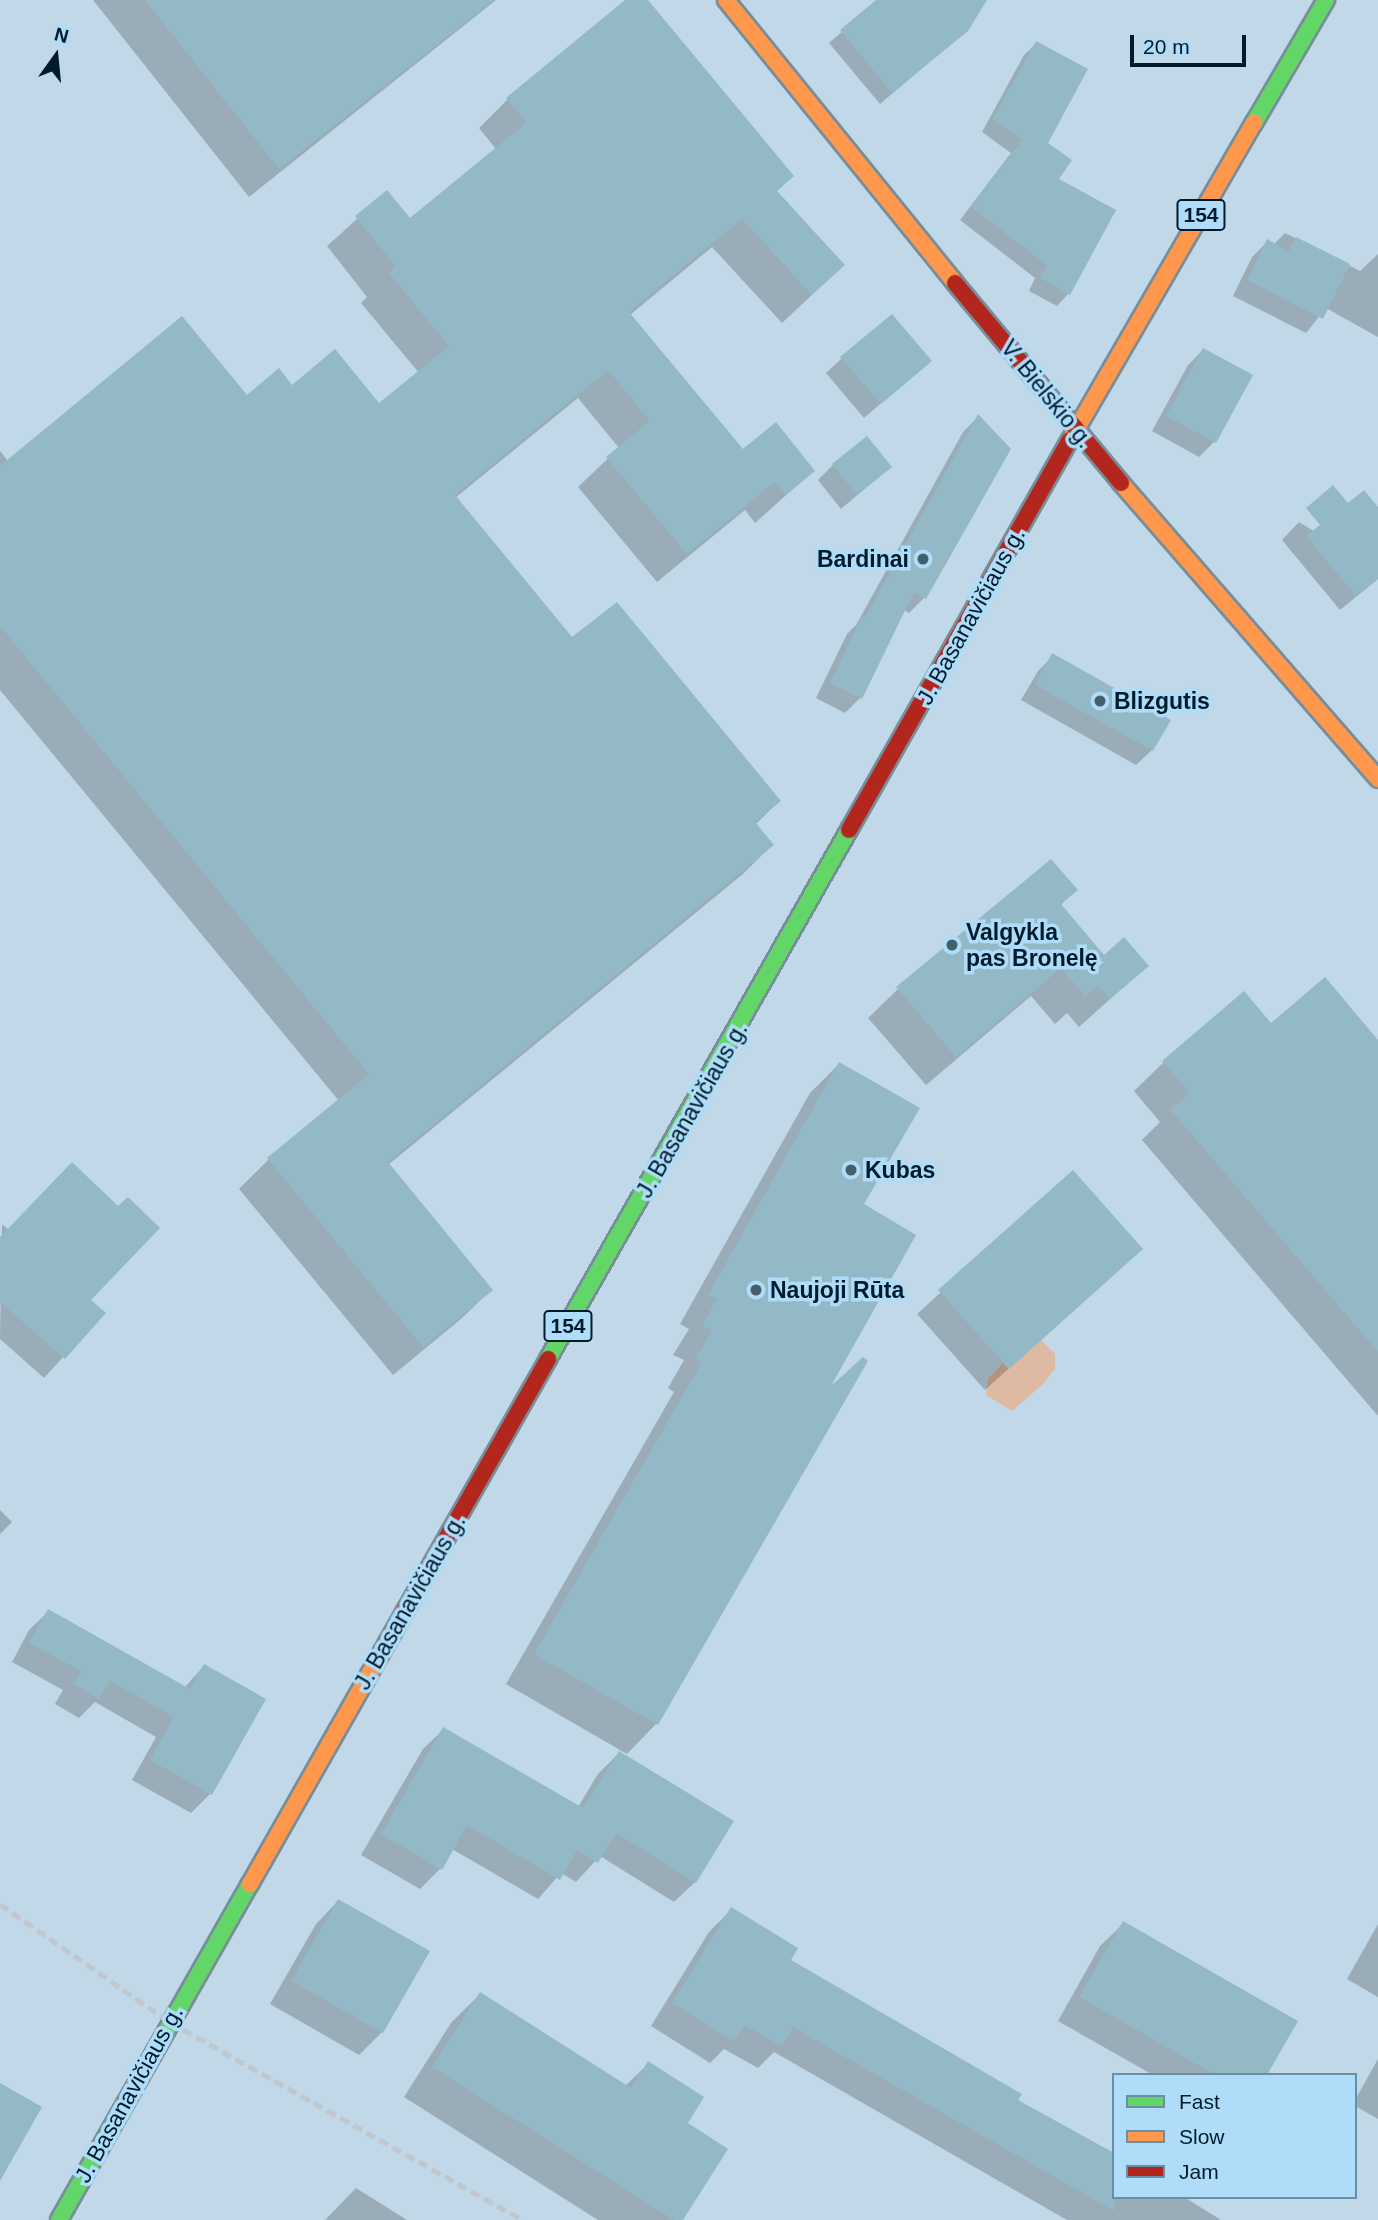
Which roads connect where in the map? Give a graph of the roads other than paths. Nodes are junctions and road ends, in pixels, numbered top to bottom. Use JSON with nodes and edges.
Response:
{"nodes":[{"id":1,"x":726,"y":0,"type":"edge"},
{"id":2,"x":1326,"y":0,"type":"edge"},
{"id":3,"x":1076,"y":431,"type":"junction"},
{"id":4,"x":1378,"y":779,"type":"edge"},
{"id":5,"x":59,"y":2220,"type":"edge"}],
"edges":[{"from":1,"to":3,"type":"main road","name":"V. Bielskio g."},
{"from":2,"to":3,"type":"main road","name":"J. Basanavičiaus g.","number":"154"},
{"from":3,"to":4,"type":"main road","name":"V. Bielskio g."},
{"from":3,"to":5,"type":"main road","name":"J. Basanavičiaus g.","number":"154"}]}
